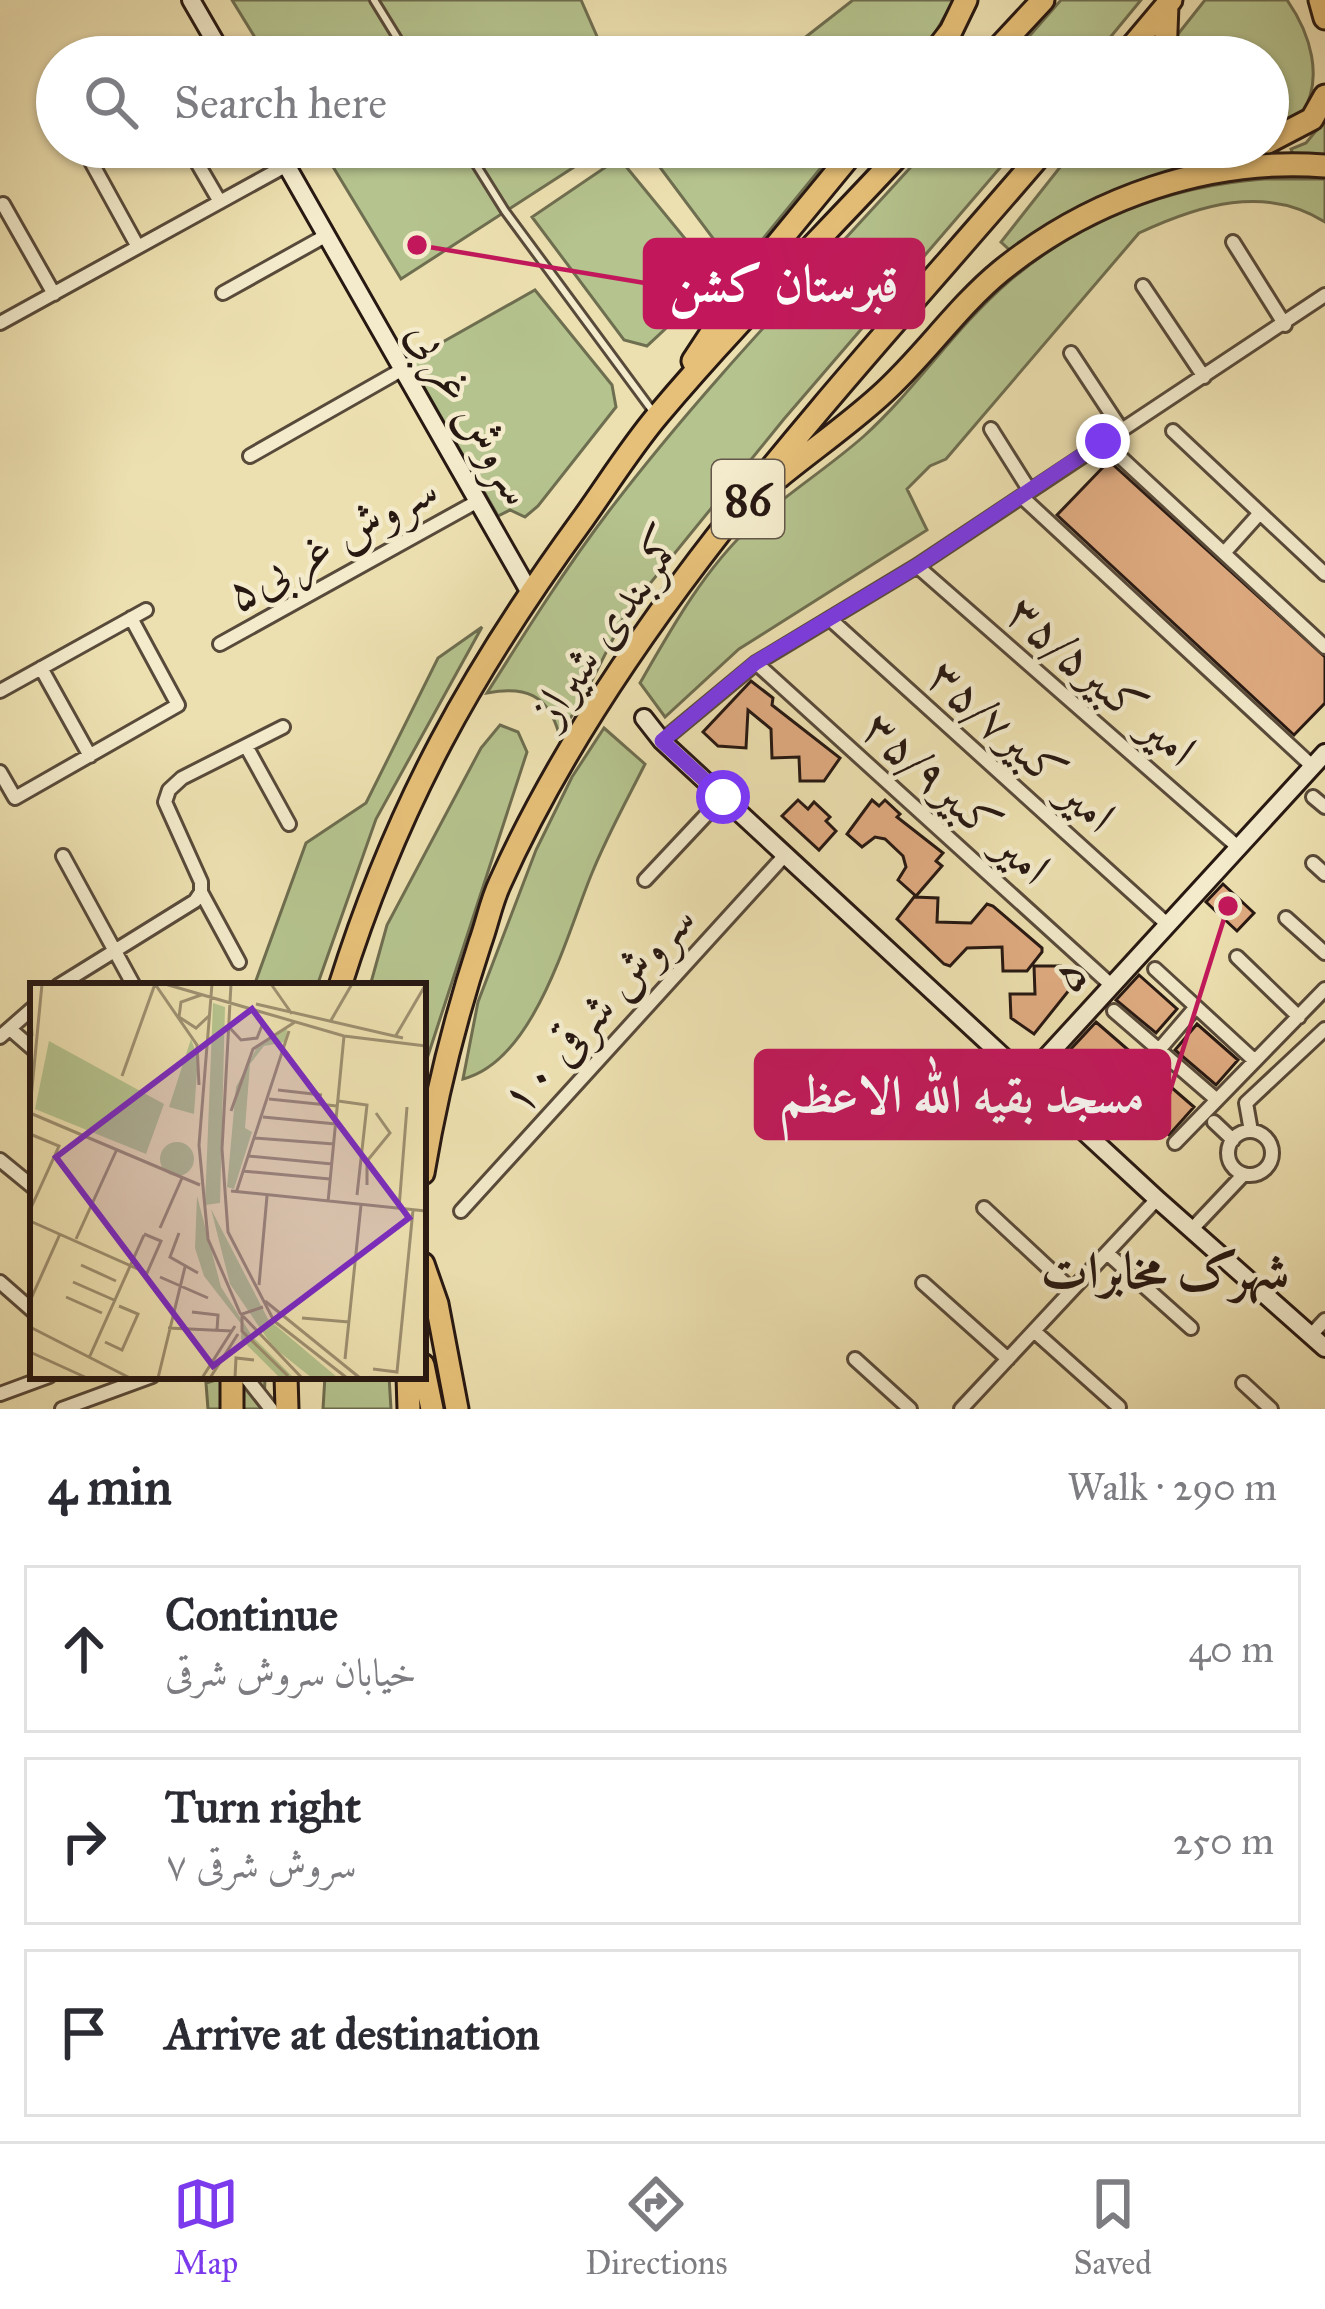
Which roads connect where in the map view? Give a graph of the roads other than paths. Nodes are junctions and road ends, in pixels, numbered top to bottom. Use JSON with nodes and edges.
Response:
{"nodes":[{"id":1,"x":191,"y":0,"type":"edge"},
{"id":2,"x":374,"y":0,"type":"edge"},
{"id":3,"x":966,"y":0,"type":"edge"},
{"id":4,"x":1043,"y":0,"type":"edge"},
{"id":5,"x":1320,"y":0,"type":"edge"},
{"id":6,"x":1169,"y":2,"type":"edge"},
{"id":7,"x":1325,"y":18,"type":"edge"},
{"id":8,"x":212,"y":36,"type":"edge"},
{"id":9,"x":397,"y":36,"type":"edge"},
{"id":10,"x":948,"y":36,"type":"edge"},
{"id":11,"x":1010,"y":36,"type":"edge"},
{"id":12,"x":1141,"y":36,"type":"edge"},
{"id":13,"x":1167,"y":36,"type":"edge"},
{"id":14,"x":1325,"y":96,"type":"edge"},
{"id":15,"x":1289,"y":131,"type":"edge"},
{"id":16,"x":1289,"y":165,"type":"edge"},
{"id":17,"x":1325,"y":166,"type":"edge"},
{"id":18,"x":95,"y":168,"type":"edge"},
{"id":19,"x":200,"y":168,"type":"edge"},
{"id":20,"x":282,"y":168,"type":"edge"},
{"id":21,"x":289,"y":168,"type":"edge"},
{"id":22,"x":478,"y":168,"type":"edge"},
{"id":23,"x":839,"y":168,"type":"edge"},
{"id":24,"x":887,"y":168,"type":"edge"},
{"id":25,"x":1029,"y":168,"type":"edge"},
{"id":26,"x":1240,"y":168,"type":"edge"},
{"id":27,"x":220,"y":202,"type":"junction"},
{"id":28,"x":4,"y":204,"type":"dead end"},
{"id":29,"x":327,"y":235,"type":"junction"},
{"id":30,"x":1233,"y":242,"type":"dead end"},
{"id":31,"x":138,"y":247,"type":"junction"},
{"id":32,"x":1143,"y":286,"type":"dead end"},
{"id":33,"x":54,"y":293,"type":"junction"},
{"id":34,"x":223,"y":293,"type":"dead end"},
{"id":35,"x":1325,"y":295,"type":"edge"},
{"id":36,"x":0,"y":323,"type":"edge"},
{"id":37,"x":1285,"y":325,"type":"junction"},
{"id":38,"x":1071,"y":352,"type":"dead end"},
{"id":39,"x":403,"y":369,"type":"junction"},
{"id":40,"x":1204,"y":377,"type":"junction"},
{"id":41,"x":657,"y":416,"type":"junction"},
{"id":42,"x":991,"y":429,"type":"dead end"},
{"id":43,"x":1121,"y":429,"type":"junction"},
{"id":44,"x":1173,"y":431,"type":"dead end"},
{"id":45,"x":1103,"y":441,"type":"junction"},
{"id":46,"x":250,"y":456,"type":"dead end"},
{"id":47,"x":1026,"y":494,"type":"junction"},
{"id":48,"x":478,"y":501,"type":"junction"},
{"id":49,"x":741,"y":507,"type":"junction"},
{"id":50,"x":1259,"y":514,"type":"junction"},
{"id":51,"x":1223,"y":553,"type":"junction"},
{"id":52,"x":917,"y":566,"type":"junction"},
{"id":53,"x":1325,"y":574,"type":"edge"},
{"id":54,"x":529,"y":590,"type":"junction"},
{"id":55,"x":146,"y":610,"type":"dead end"},
{"id":56,"x":131,"y":618,"type":"junction"},
{"id":57,"x":830,"y":619,"type":"junction"},
{"id":58,"x":220,"y":644,"type":"dead end"},
{"id":59,"x":1325,"y":647,"type":"edge"},
{"id":60,"x":755,"y":663,"type":"junction"},
{"id":61,"x":41,"y":668,"type":"junction"},
{"id":62,"x":0,"y":691,"type":"edge"},
{"id":63,"x":644,"y":718,"type":"dead end"},
{"id":64,"x":283,"y":727,"type":"dead end"},
{"id":65,"x":662,"y":741,"type":"junction"},
{"id":66,"x":246,"y":746,"type":"junction"},
{"id":67,"x":90,"y":755,"type":"junction"},
{"id":68,"x":1319,"y":760,"type":"edge"},
{"id":69,"x":0,"y":772,"type":"edge"},
{"id":70,"x":723,"y":797,"type":"junction"},
{"id":71,"x":1313,"y":797,"type":"dead end"},
{"id":72,"x":1325,"y":807,"type":"edge"},
{"id":73,"x":290,"y":824,"type":"dead end"},
{"id":74,"x":1239,"y":848,"type":"junction"},
{"id":75,"x":786,"y":854,"type":"junction"},
{"id":76,"x":63,"y":856,"type":"dead end"},
{"id":77,"x":1313,"y":863,"type":"dead end"},
{"id":78,"x":1325,"y":874,"type":"edge"},
{"id":79,"x":645,"y":880,"type":"dead end"},
{"id":80,"x":201,"y":892,"type":"junction"},
{"id":81,"x":1286,"y":918,"type":"dead end"},
{"id":82,"x":1167,"y":924,"type":"junction"},
{"id":83,"x":113,"y":950,"type":"junction"},
{"id":84,"x":1325,"y":953,"type":"edge"},
{"id":85,"x":1237,"y":957,"type":"dead end"},
{"id":86,"x":239,"y":962,"type":"dead end"},
{"id":87,"x":1155,"y":969,"type":"dead end"},
{"id":88,"x":63,"y":983,"type":"edge"},
{"id":89,"x":132,"y":983,"type":"edge"},
{"id":90,"x":341,"y":983,"type":"edge"},
{"id":91,"x":1110,"y":984,"type":"junction"},
{"id":92,"x":1325,"y":988,"type":"edge"},
{"id":93,"x":1195,"y":1008,"type":"junction"},
{"id":94,"x":30,"y":1011,"type":"edge"},
{"id":95,"x":1114,"y":1011,"type":"dead end"},
{"id":96,"x":1299,"y":1017,"type":"junction"},
{"id":97,"x":1325,"y":1029,"type":"edge"},
{"id":98,"x":5,"y":1033,"type":"edge"},
{"id":99,"x":1159,"y":1051,"type":"junction"},
{"id":100,"x":1255,"y":1061,"type":"junction"},
{"id":101,"x":1028,"y":1076,"type":"junction"},
{"id":102,"x":1217,"y":1100,"type":"junction"},
{"id":103,"x":1214,"y":1122,"type":"dead end"},
{"id":104,"x":1251,"y":1131,"type":"junction"},
{"id":105,"x":1233,"y":1140,"type":"junction"},
{"id":106,"x":1175,"y":1143,"type":"dead end"},
{"id":107,"x":426,"y":1159,"type":"edge"},
{"id":108,"x":0,"y":1160,"type":"edge"},
{"id":109,"x":1244,"y":1174,"type":"junction"},
{"id":110,"x":30,"y":1185,"type":"edge"},
{"id":111,"x":1157,"y":1199,"type":"junction"},
{"id":112,"x":984,"y":1208,"type":"dead end"},
{"id":113,"x":461,"y":1211,"type":"dead end"},
{"id":114,"x":1193,"y":1228,"type":"junction"},
{"id":115,"x":1107,"y":1252,"type":"junction"},
{"id":116,"x":426,"y":1273,"type":"edge"},
{"id":117,"x":0,"y":1282,"type":"edge"},
{"id":118,"x":923,"y":1282,"type":"dead end"},
{"id":119,"x":1072,"y":1290,"type":"junction"},
{"id":120,"x":30,"y":1308,"type":"edge"},
{"id":121,"x":1325,"y":1320,"type":"edge"},
{"id":122,"x":1191,"y":1328,"type":"dead end"},
{"id":123,"x":1034,"y":1331,"type":"junction"},
{"id":124,"x":1318,"y":1342,"type":"edge"},
{"id":125,"x":854,"y":1359,"type":"dead end"},
{"id":126,"x":1008,"y":1359,"type":"junction"},
{"id":127,"x":41,"y":1379,"type":"edge"},
{"id":128,"x":144,"y":1379,"type":"edge"},
{"id":129,"x":247,"y":1379,"type":"edge"},
{"id":130,"x":286,"y":1379,"type":"edge"},
{"id":131,"x":408,"y":1379,"type":"edge"},
{"id":132,"x":426,"y":1379,"type":"edge"},
{"id":133,"x":1243,"y":1383,"type":"dead end"},
{"id":134,"x":0,"y":1394,"type":"edge"},
{"id":135,"x":1119,"y":1407,"type":"edge"},
{"id":136,"x":62,"y":1409,"type":"edge"},
{"id":137,"x":271,"y":1409,"type":"edge"},
{"id":138,"x":287,"y":1409,"type":"edge"},
{"id":139,"x":409,"y":1409,"type":"edge"},
{"id":140,"x":432,"y":1409,"type":"edge"},
{"id":141,"x":457,"y":1409,"type":"edge"},
{"id":142,"x":910,"y":1409,"type":"edge"},
{"id":143,"x":961,"y":1409,"type":"edge"},
{"id":144,"x":1271,"y":1409,"type":"edge"}],
"edges":[{"from":1,"to":8,"type":"street"},
{"from":2,"to":9,"type":"lane"},
{"from":3,"to":10,"type":"highway"},
{"from":4,"to":11,"type":"highway"},
{"from":5,"to":7,"type":"highway"},
{"from":6,"to":12,"type":"highway"},
{"from":6,"to":13,"type":"highway"},
{"from":14,"to":15,"type":"highway"},
{"from":16,"to":17,"type":"highway"},
{"from":18,"to":31,"type":"street"},
{"from":19,"to":27,"type":"street"},
{"from":20,"to":27,"type":"street"},
{"from":21,"to":29,"type":"street","name":"سروش غربی"},
{"from":22,"to":41,"type":"lane"},
{"from":23,"to":41,"type":"highway","number":"86"},
{"from":24,"to":41,"type":"highway","name":"کمربندی شیراز"},
{"from":25,"to":49,"type":"highway","name":"کمربندی شیراز","number":"86"},
{"from":26,"to":49,"type":"highway"},
{"from":27,"to":31,"type":"street"},
{"from":28,"to":33,"type":"street"},
{"from":29,"to":34,"type":"street"},
{"from":29,"to":39,"type":"street","name":"سروش غربی"},
{"from":30,"to":37,"type":"street"},
{"from":31,"to":33,"type":"street"},
{"from":32,"to":40,"type":"street"},
{"from":33,"to":36,"type":"street"},
{"from":35,"to":37,"type":"street"},
{"from":37,"to":40,"type":"street"},
{"from":38,"to":43,"type":"street"},
{"from":39,"to":46,"type":"street"},
{"from":39,"to":48,"type":"street","name":"سروش غربی"},
{"from":40,"to":43,"type":"street"},
{"from":41,"to":54,"type":"highway","name":"کمربندی شیراز","number":"86"},
{"from":42,"to":47,"type":"street"},
{"from":43,"to":45,"type":"street"},
{"from":44,"to":50,"type":"street"},
{"from":45,"to":47,"type":"street"},
{"from":45,"to":51,"type":"street"},
{"from":47,"to":52,"type":"street"},
{"from":47,"to":68,"type":"street"},
{"from":48,"to":54,"type":"street","name":"سروش غربی"},
{"from":48,"to":58,"type":"street","name":"سروش غربی۵"},
{"from":49,"to":107,"type":"highway","name":"کمربندی شیراز","number":"86"},
{"from":50,"to":51,"type":"street"},
{"from":50,"to":53,"type":"street"},
{"from":51,"to":59,"type":"street"},
{"from":52,"to":57,"type":"street"},
{"from":52,"to":74,"type":"street","name":"امیر کبیر۳۵/۵"},
{"from":54,"to":90,"type":"highway","name":"کمربندی شیراز","number":"86"},
{"from":55,"to":56,"type":"street"},
{"from":56,"to":61,"type":"street"},
{"from":56,"to":67,"type":"street"},
{"from":57,"to":60,"type":"street"},
{"from":57,"to":82,"type":"street","name":"امیر کبیر۳۵/۷"},
{"from":60,"to":65,"type":"street"},
{"from":60,"to":91,"type":"street","name":"امیر کبیر۳۵/۹"},
{"from":61,"to":62,"type":"street"},
{"from":61,"to":67,"type":"street"},
{"from":63,"to":65,"type":"street"},
{"from":64,"to":66,"type":"street"},
{"from":65,"to":70,"type":"street"},
{"from":66,"to":73,"type":"street"},
{"from":66,"to":80,"type":"street"},
{"from":67,"to":69,"type":"street"},
{"from":68,"to":74,"type":"street","name":"۵"},
{"from":70,"to":75,"type":"street"},
{"from":70,"to":79,"type":"street"},
{"from":71,"to":72,"type":"street"},
{"from":74,"to":82,"type":"street","name":"۵"},
{"from":75,"to":101,"type":"street"},
{"from":75,"to":113,"type":"street","name":"سروش شرقی ۱۰"},
{"from":76,"to":83,"type":"street"},
{"from":77,"to":78,"type":"street"},
{"from":80,"to":83,"type":"street"},
{"from":80,"to":86,"type":"street"},
{"from":81,"to":84,"type":"street"},
{"from":82,"to":91,"type":"street","name":"۵"},
{"from":83,"to":88,"type":"street"},
{"from":83,"to":89,"type":"street"},
{"from":85,"to":96,"type":"street"},
{"from":87,"to":93,"type":"street"},
{"from":91,"to":101,"type":"street","name":"۵"},
{"from":92,"to":96,"type":"street"},
{"from":93,"to":99,"type":"street"},
{"from":93,"to":100,"type":"street"},
{"from":94,"to":98,"type":"street"},
{"from":95,"to":99,"type":"street"},
{"from":96,"to":100,"type":"street"},
{"from":97,"to":104,"type":"street"},
{"from":99,"to":102,"type":"street"},
{"from":100,"to":102,"type":"street"},
{"from":101,"to":111,"type":"street"},
{"from":102,"to":106,"type":"street"},
{"from":103,"to":105,"type":"street"},
{"from":104,"to":105,"type":"street"},
{"from":104,"to":109,"type":"street"},
{"from":105,"to":109,"type":"street"},
{"from":108,"to":110,"type":"street"},
{"from":109,"to":114,"type":"street"},
{"from":111,"to":114,"type":"street"},
{"from":111,"to":115,"type":"street"},
{"from":112,"to":119,"type":"street"},
{"from":114,"to":124,"type":"street"},
{"from":115,"to":119,"type":"street"},
{"from":115,"to":122,"type":"street"},
{"from":116,"to":141,"type":"highway"},
{"from":117,"to":120,"type":"street"},
{"from":118,"to":126,"type":"street"},
{"from":119,"to":123,"type":"street"},
{"from":121,"to":124,"type":"street"},
{"from":123,"to":126,"type":"street"},
{"from":123,"to":135,"type":"street"},
{"from":125,"to":142,"type":"street"},
{"from":126,"to":143,"type":"street"},
{"from":127,"to":134,"type":"street"},
{"from":128,"to":136,"type":"street"},
{"from":129,"to":137,"type":"street"},
{"from":130,"to":138,"type":"highway"},
{"from":131,"to":139,"type":"highway"},
{"from":132,"to":140,"type":"highway"},
{"from":133,"to":144,"type":"street"}]}
